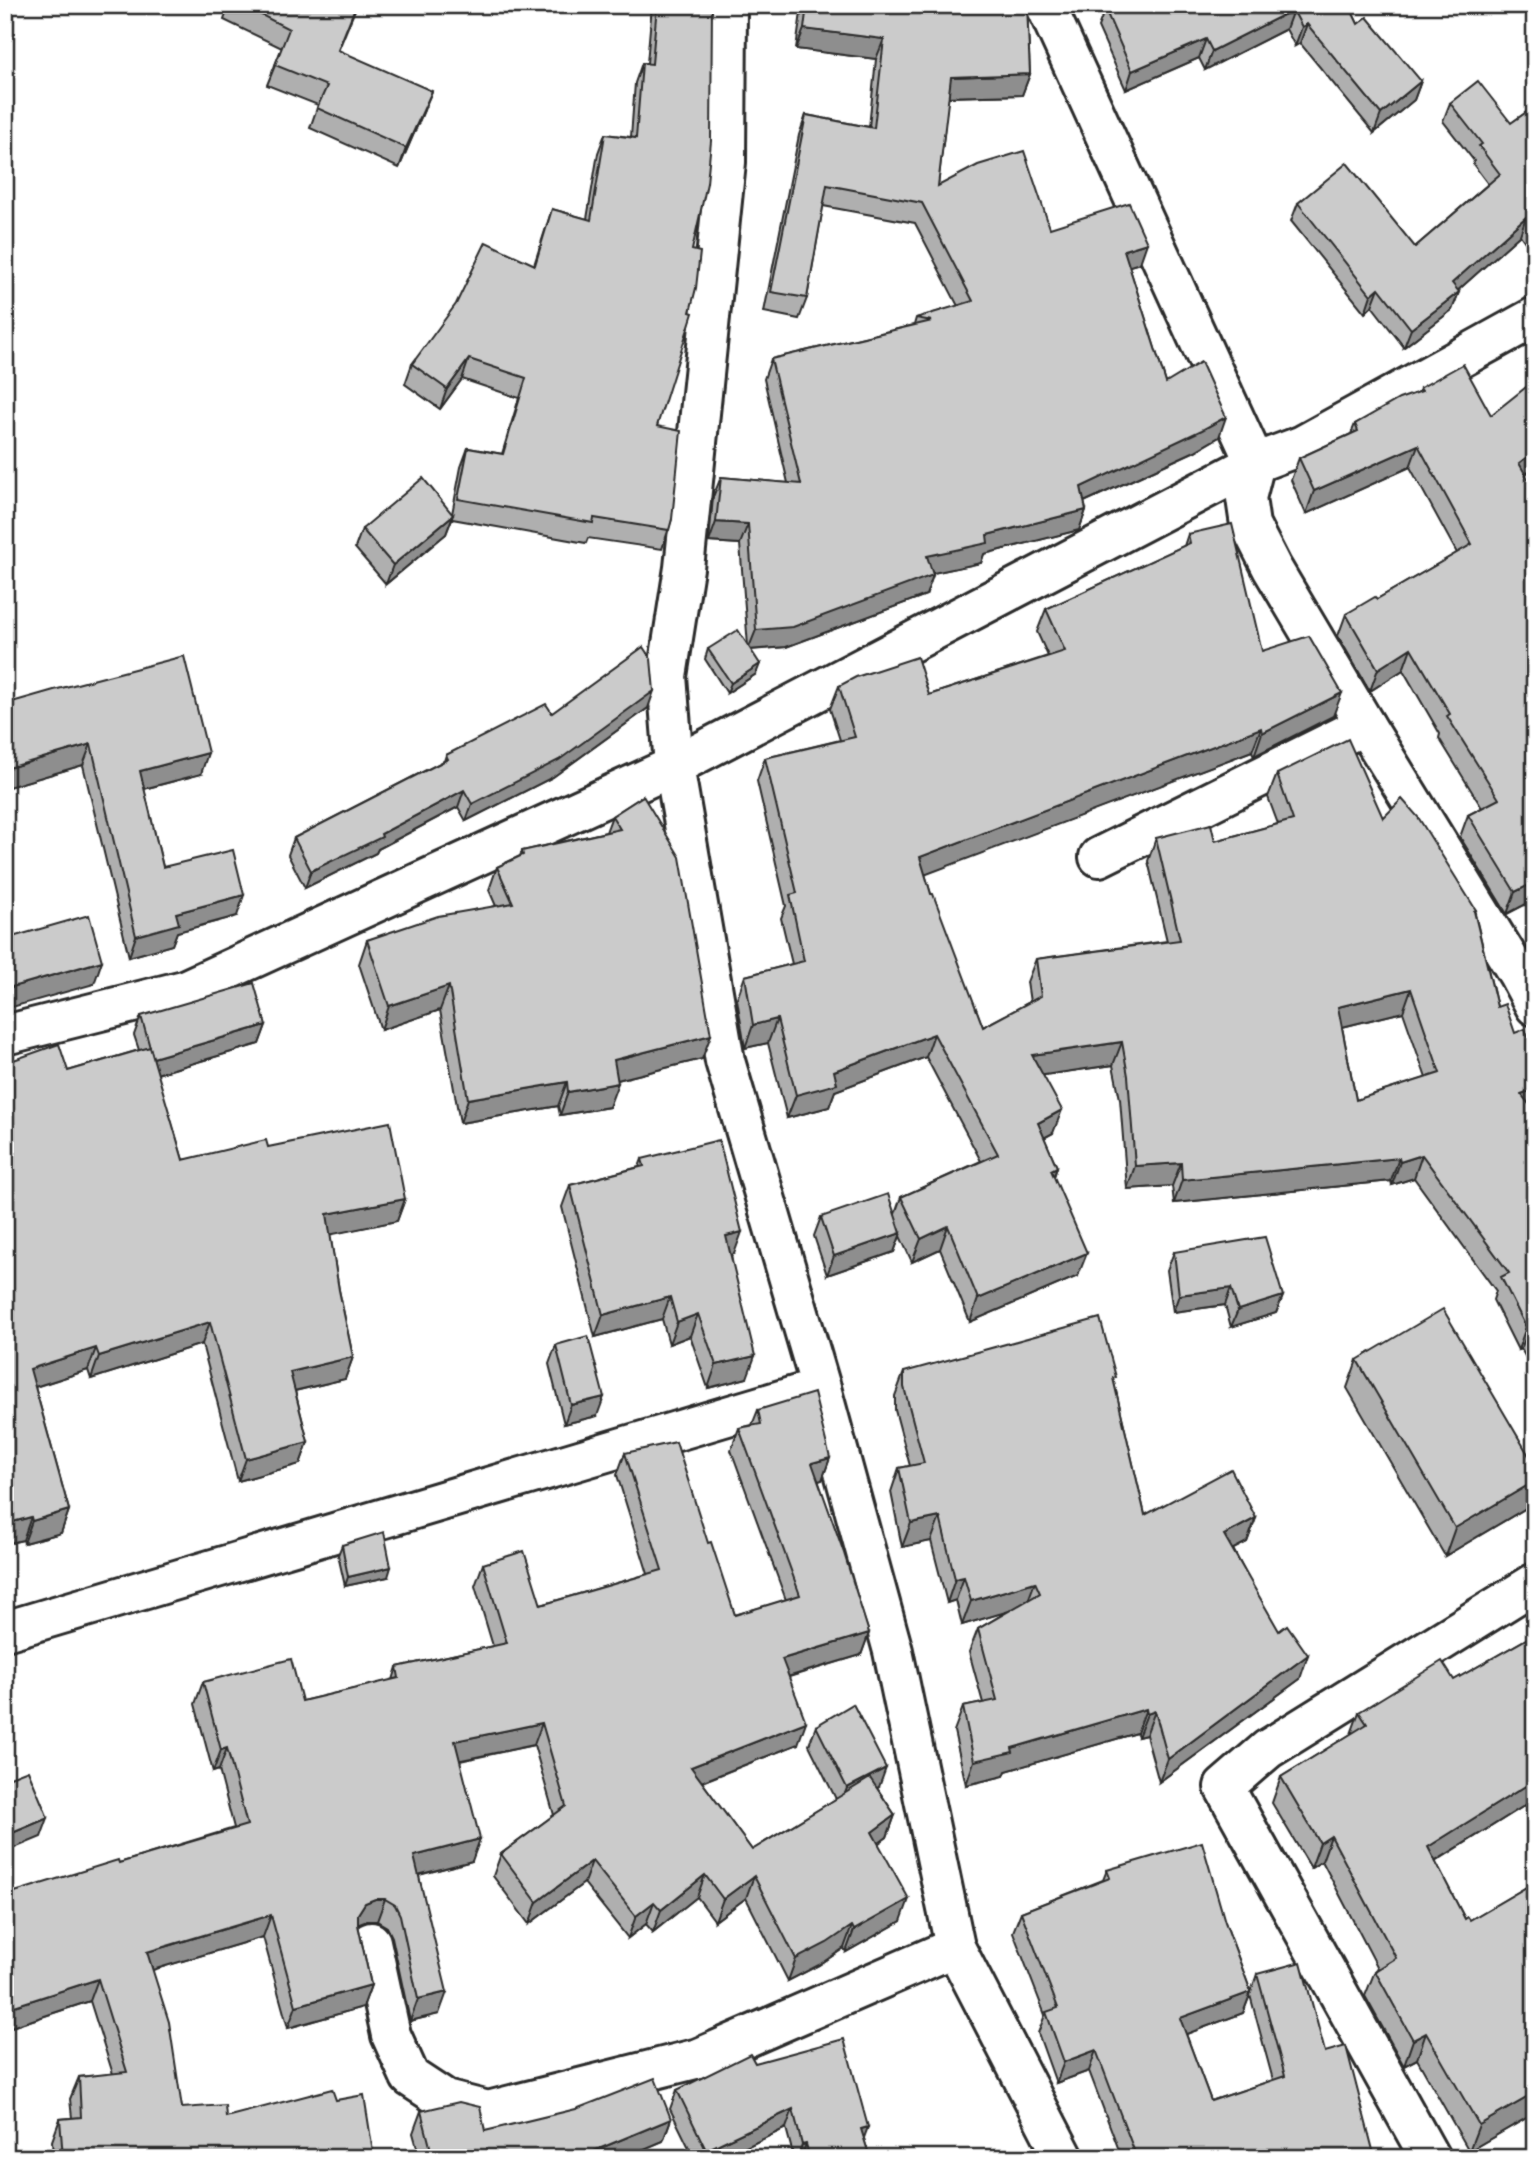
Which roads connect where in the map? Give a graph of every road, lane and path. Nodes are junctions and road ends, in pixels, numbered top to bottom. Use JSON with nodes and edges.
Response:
{"nodes":[{"id":1,"x":727,"y":5,"type":"edge"},
{"id":2,"x":1046,"y":6,"type":"edge"},
{"id":3,"x":1535,"y":317,"type":"edge"},
{"id":4,"x":1255,"y":463,"type":"junction"},
{"id":5,"x":1365,"y":725,"type":"junction"},
{"id":6,"x":674,"y":766,"type":"junction"},
{"id":7,"x":1099,"y":857,"type":"dead end"},
{"id":8,"x":1529,"y":981,"type":"edge"},
{"id":9,"x":5,"y":1035,"type":"edge"},
{"id":10,"x":821,"y":1388,"type":"junction"},
{"id":11,"x":1535,"y":1583,"type":"edge"},
{"id":12,"x":5,"y":1632,"type":"edge"},
{"id":13,"x":371,"y":1942,"type":"dead end"},
{"id":14,"x":955,"y":1947,"type":"junction"},
{"id":15,"x":1064,"y":2158,"type":"edge"},
{"id":16,"x":1430,"y":2158,"type":"edge"}],
"edges":[{"from":1,"to":6,"type":"street"},
{"from":2,"to":4,"type":"street"},
{"from":3,"to":4,"type":"street"},
{"from":4,"to":5,"type":"street"},
{"from":4,"to":6,"type":"street"},
{"from":5,"to":7,"type":"street"},
{"from":5,"to":8,"type":"street"},
{"from":6,"to":9,"type":"street"},
{"from":6,"to":10,"type":"street"},
{"from":10,"to":12,"type":"street"},
{"from":10,"to":14,"type":"street"},
{"from":11,"to":16,"type":"street"},
{"from":13,"to":14,"type":"street"},
{"from":14,"to":15,"type":"street"}]}
